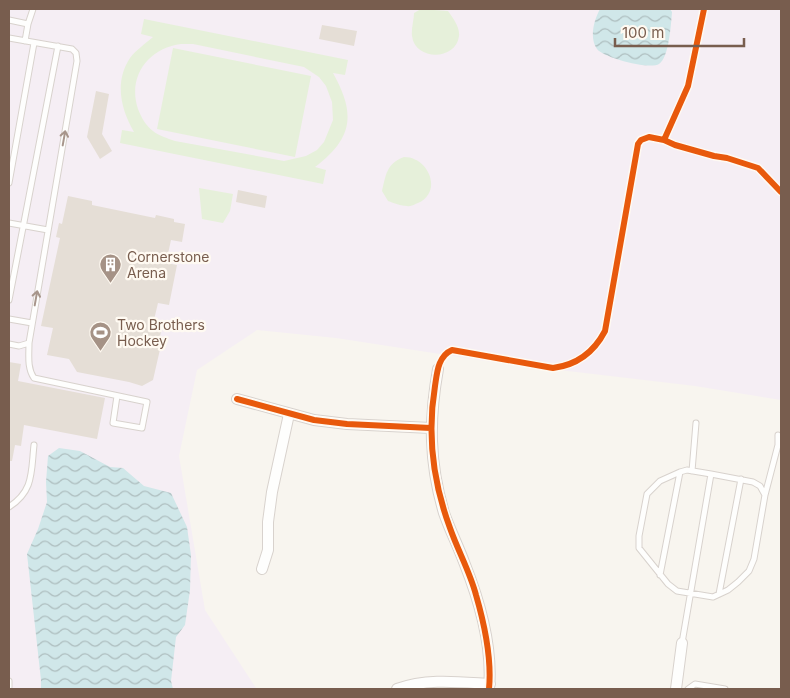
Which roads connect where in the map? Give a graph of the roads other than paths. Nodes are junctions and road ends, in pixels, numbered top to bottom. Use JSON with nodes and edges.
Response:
{"nodes":[{"id":1,"x":33,"y":9,"type":"edge"},
{"id":2,"x":9,"y":20,"type":"edge"},
{"id":3,"x":28,"y":24,"type":"junction"},
{"id":4,"x":9,"y":38,"type":"edge"},
{"id":5,"x":25,"y":41,"type":"junction"},
{"id":6,"x":34,"y":43,"type":"junction"},
{"id":7,"x":58,"y":46,"type":"junction"},
{"id":8,"x":9,"y":183,"type":"edge"},
{"id":9,"x":9,"y":223,"type":"edge"},
{"id":10,"x":23,"y":226,"type":"junction"},
{"id":11,"x":48,"y":230,"type":"junction"},
{"id":12,"x":9,"y":300,"type":"edge"},
{"id":13,"x":9,"y":318,"type":"edge"},
{"id":14,"x":32,"y":323,"type":"junction"},
{"id":15,"x":29,"y":343,"type":"junction"},
{"id":16,"x":9,"y":344,"type":"edge"},
{"id":17,"x":438,"y":369,"type":"dead end"},
{"id":18,"x":117,"y":396,"type":"junction"},
{"id":19,"x":236,"y":399,"type":"dead end"},
{"id":20,"x":289,"y":414,"type":"junction"},
{"id":21,"x":696,"y":423,"type":"dead end"},
{"id":22,"x":431,"y":428,"type":"junction"},
{"id":23,"x":778,"y":435,"type":"dead end"},
{"id":24,"x":34,"y":445,"type":"dead end"},
{"id":25,"x":692,"y":471,"type":"junction"},
{"id":26,"x":680,"y":472,"type":"junction"},
{"id":27,"x":711,"y":474,"type":"junction"},
{"id":28,"x":741,"y":479,"type":"junction"},
{"id":29,"x":765,"y":495,"type":"junction"},
{"id":30,"x":9,"y":506,"type":"edge"},
{"id":31,"x":262,"y":569,"type":"dead end"},
{"id":32,"x":660,"y":575,"type":"junction"},
{"id":33,"x":689,"y":594,"type":"junction"},
{"id":34,"x":719,"y":594,"type":"junction"},
{"id":35,"x":682,"y":644,"type":"joint"},
{"id":36,"x":9,"y":681,"type":"edge"},
{"id":37,"x":9,"y":687,"type":"edge"},
{"id":38,"x":489,"y":687,"type":"edge"},
{"id":39,"x":713,"y":688,"type":"edge"},
{"id":40,"x":396,"y":689,"type":"edge"},
{"id":41,"x":676,"y":689,"type":"edge"},
{"id":42,"x":688,"y":689,"type":"edge"},
{"id":43,"x":725,"y":689,"type":"edge"}],
"edges":[{"from":1,"to":3,"type":"lane"},
{"from":2,"to":3,"type":"lane"},
{"from":3,"to":5,"type":"lane"},
{"from":4,"to":5,"type":"lane"},
{"from":5,"to":6,"type":"lane"},
{"from":6,"to":7,"type":"lane"},
{"from":6,"to":8,"type":"lane"},
{"from":7,"to":10,"type":"lane"},
{"from":11,"to":7,"type":"lane","one_way":true},
{"from":9,"to":10,"type":"lane"},
{"from":10,"to":11,"type":"lane"},
{"from":10,"to":12,"type":"lane"},
{"from":14,"to":11,"type":"lane","one_way":true},
{"from":13,"to":14,"type":"lane"},
{"from":14,"to":15,"type":"lane"},
{"from":15,"to":16,"type":"lane"},
{"from":15,"to":18,"type":"lane"},
{"from":17,"to":22,"type":"street"},
{"from":18,"to":18,"type":"lane"},
{"from":19,"to":20,"type":"street"},
{"from":20,"to":22,"type":"street"},
{"from":20,"to":31,"type":"street"},
{"from":21,"to":25,"type":"lane"},
{"from":22,"to":38,"type":"street"},
{"from":23,"to":29,"type":"lane"},
{"from":24,"to":30,"type":"lane"},
{"from":25,"to":26,"type":"lane"},
{"from":25,"to":27,"type":"lane"},
{"from":26,"to":32,"type":"lane"},
{"from":26,"to":32,"type":"lane"},
{"from":27,"to":28,"type":"lane"},
{"from":27,"to":33,"type":"lane"},
{"from":28,"to":29,"type":"lane"},
{"from":28,"to":34,"type":"lane"},
{"from":29,"to":34,"type":"lane"},
{"from":32,"to":33,"type":"lane"},
{"from":33,"to":34,"type":"lane"},
{"from":33,"to":35,"type":"lane"},
{"from":35,"to":41,"type":"street"},
{"from":36,"to":37,"type":"lane"},
{"from":38,"to":40,"type":"street"},
{"from":39,"to":42,"type":"lane"},
{"from":39,"to":43,"type":"lane"}]}
